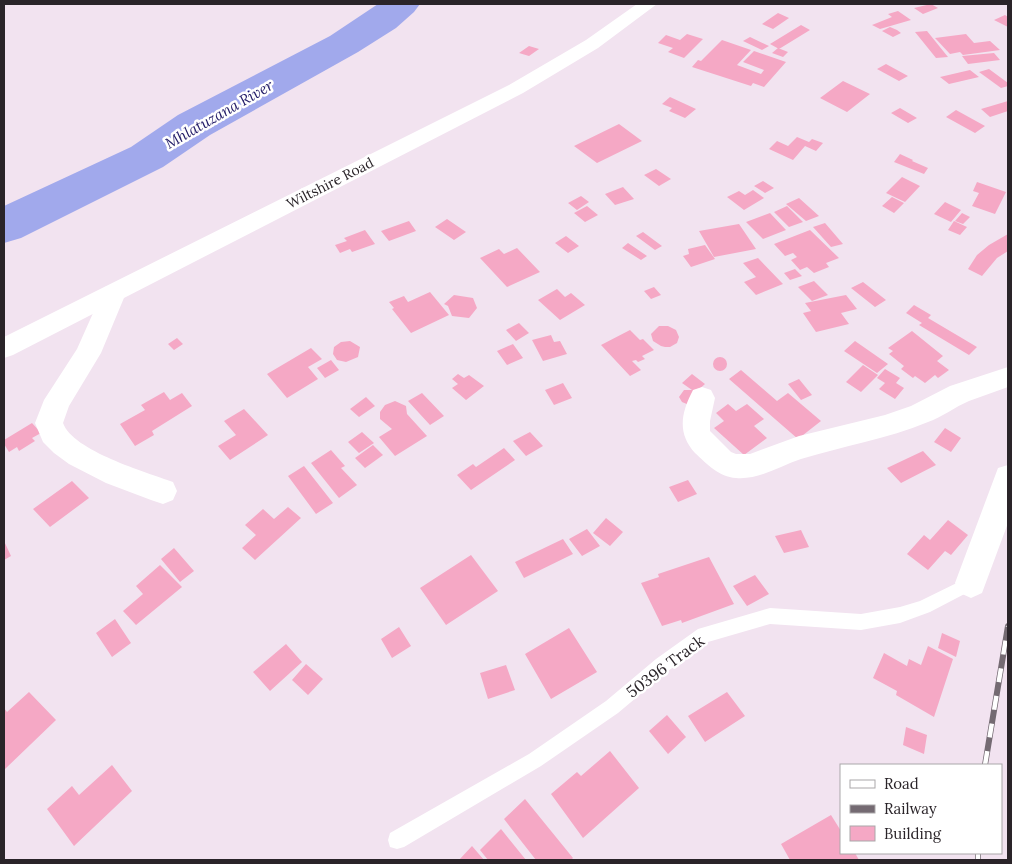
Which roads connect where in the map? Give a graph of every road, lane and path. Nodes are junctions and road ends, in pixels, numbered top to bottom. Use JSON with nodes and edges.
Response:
{"nodes":[{"id":1,"x":648,"y":4,"type":"edge"},
{"id":2,"x":114,"y":293,"type":"junction"},
{"id":3,"x":4,"y":348,"type":"edge"},
{"id":4,"x":1008,"y":377,"type":"edge"},
{"id":5,"x":702,"y":398,"type":"dead end"},
{"id":6,"x":1008,"y":477,"type":"edge"},
{"id":7,"x":163,"y":491,"type":"dead end"},
{"id":8,"x":971,"y":582,"type":"joint"},
{"id":9,"x":397,"y":840,"type":"dead end"}],
"edges":[{"from":1,"to":2,"type":"street","name":"Wiltshire Road"},
{"from":2,"to":3,"type":"street","name":"Wiltshire Road"},
{"from":2,"to":7,"type":"street"},
{"from":4,"to":5,"type":"street"},
{"from":6,"to":8,"type":"street","name":"50396 Track"},
{"from":8,"to":9,"type":"lane","name":"50396 Track"}]}
